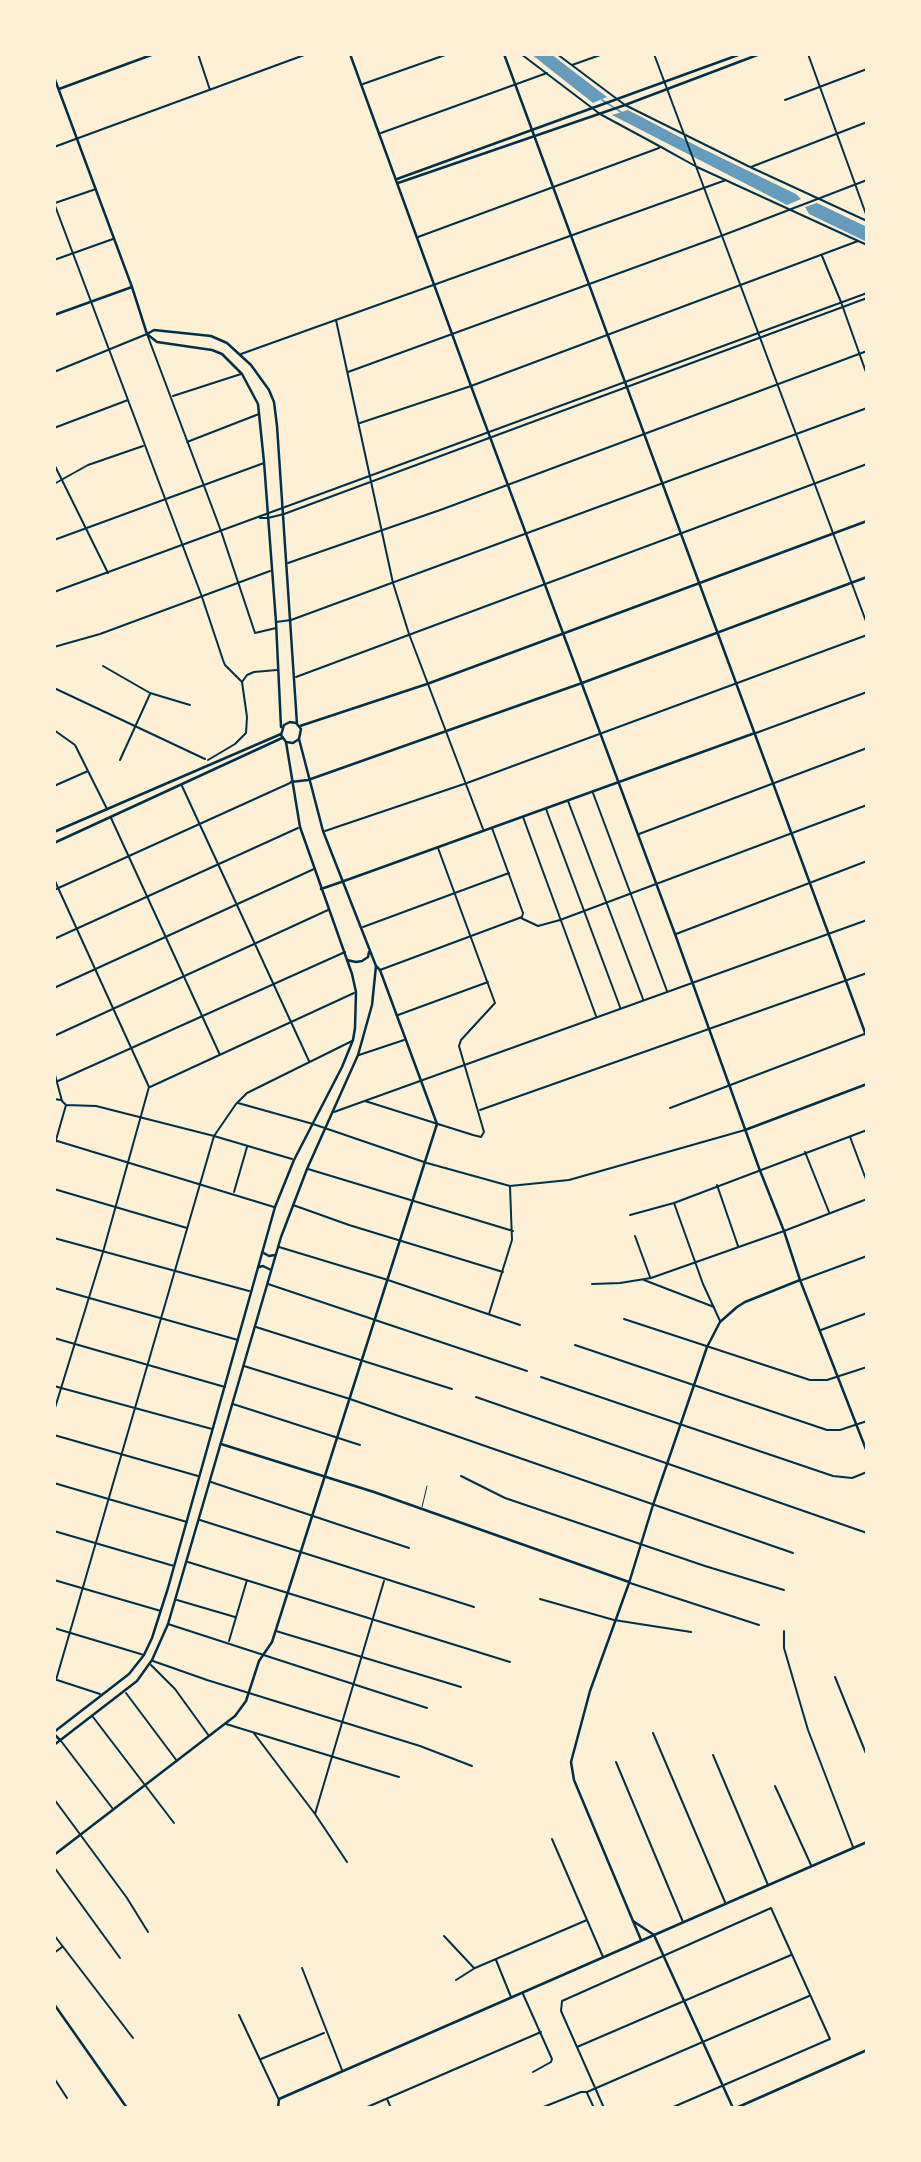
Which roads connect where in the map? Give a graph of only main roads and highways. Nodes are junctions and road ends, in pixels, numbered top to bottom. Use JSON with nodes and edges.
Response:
{"nodes":[{"id":1,"x":154,"y":54,"type":"edge"},
{"id":2,"x":350,"y":54,"type":"edge"},
{"id":3,"x":504,"y":54,"type":"edge"},
{"id":4,"x":741,"y":54,"type":"edge"},
{"id":5,"x":760,"y":54,"type":"edge"},
{"id":6,"x":54,"y":77,"type":"edge"},
{"id":7,"x":56,"y":90,"type":"edge"},
{"id":8,"x":533,"y":133,"type":"junction"},
{"id":9,"x":397,"y":181,"type":"junction"},
{"id":10,"x":132,"y":286,"type":"junction"},
{"id":11,"x":54,"y":314,"type":"edge"},
{"id":12,"x":147,"y":334,"type":"junction"},
{"id":13,"x":240,"y":354,"type":"junction"},
{"id":14,"x":230,"y":359,"type":"junction"},
{"id":15,"x":867,"y":521,"type":"edge"},
{"id":16,"x":867,"y":578,"type":"edge"},
{"id":17,"x":699,"y":583,"type":"junction"},
{"id":18,"x":717,"y":632,"type":"junction"},
{"id":19,"x":564,"y":633,"type":"junction"},
{"id":20,"x":582,"y":683,"type":"junction"},
{"id":21,"x":299,"y":725,"type":"junction"},
{"id":22,"x":281,"y":732,"type":"junction"},
{"id":23,"x":755,"y":733,"type":"junction"},
{"id":24,"x":299,"y":739,"type":"junction"},
{"id":25,"x":284,"y":740,"type":"junction"},
{"id":26,"x":308,"y":780,"type":"junction"},
{"id":27,"x":291,"y":782,"type":"junction"},
{"id":28,"x":618,"y":783,"type":"junction"},
{"id":29,"x":54,"y":832,"type":"edge"},
{"id":30,"x":54,"y":842,"type":"edge"},
{"id":31,"x":344,"y":881,"type":"junction"},
{"id":32,"x":321,"y":889,"type":"junction"},
{"id":33,"x":370,"y":949,"type":"junction"},
{"id":34,"x":347,"y":960,"type":"junction"},
{"id":35,"x":376,"y":965,"type":"junction"},
{"id":36,"x":866,"y":1034,"type":"edge"},
{"id":37,"x":867,"y":1084,"type":"edge"},
{"id":38,"x":745,"y":1130,"type":"junction"},
{"id":39,"x":262,"y":1252,"type":"junction"},
{"id":40,"x":275,"y":1255,"type":"junction"},
{"id":41,"x":259,"y":1267,"type":"junction"},
{"id":42,"x":271,"y":1269,"type":"junction"},
{"id":43,"x":800,"y":1280,"type":"junction"},
{"id":44,"x":221,"y":1444,"type":"junction"},
{"id":45,"x":867,"y":1452,"type":"edge"},
{"id":46,"x":324,"y":1476,"type":"junction"},
{"id":47,"x":629,"y":1583,"type":"junction"},
{"id":48,"x":168,"y":1588,"type":"junction"},
{"id":49,"x":178,"y":1591,"type":"junction"},
{"id":50,"x":54,"y":1733,"type":"edge"},
{"id":51,"x":60,"y":1740,"type":"junction"},
{"id":52,"x":54,"y":1745,"type":"edge"},
{"id":53,"x":867,"y":1842,"type":"edge"},
{"id":54,"x":54,"y":1855,"type":"edge"},
{"id":55,"x":633,"y":1921,"type":"junction"},
{"id":56,"x":654,"y":1935,"type":"junction"},
{"id":57,"x":641,"y":1940,"type":"junction"},
{"id":58,"x":54,"y":2004,"type":"edge"},
{"id":59,"x":867,"y":2050,"type":"edge"},
{"id":60,"x":127,"y":2108,"type":"edge"},
{"id":61,"x":278,"y":2108,"type":"edge"},
{"id":62,"x":734,"y":2108,"type":"edge"}],
"edges":[{"from":1,"to":7,"type":"main road"},
{"from":2,"to":9,"type":"main road"},
{"from":3,"to":8,"type":"main road"},
{"from":4,"to":8,"type":"main road"},
{"from":5,"to":8,"type":"main road"},
{"from":6,"to":7,"type":"main road"},
{"from":7,"to":10,"type":"main road"},
{"from":8,"to":9,"type":"main road"},
{"from":8,"to":17,"type":"main road"},
{"from":9,"to":19,"type":"main road"},
{"from":10,"to":11,"type":"main road"},
{"from":10,"to":12,"type":"main road"},
{"from":12,"to":13,"type":"main road"},
{"from":12,"to":14,"type":"main road"},
{"from":13,"to":14,"type":"main road"},
{"from":13,"to":21,"type":"main road"},
{"from":14,"to":22,"type":"main road"},
{"from":15,"to":17,"type":"main road"},
{"from":16,"to":18,"type":"main road"},
{"from":17,"to":18,"type":"main road"},
{"from":17,"to":19,"type":"main road"},
{"from":18,"to":20,"type":"main road"},
{"from":18,"to":23,"type":"main road"},
{"from":19,"to":20,"type":"main road"},
{"from":19,"to":21,"type":"main road"},
{"from":20,"to":26,"type":"main road"},
{"from":20,"to":28,"type":"main road"},
{"from":21,"to":22,"type":"main road"},
{"from":21,"to":24,"type":"main road"},
{"from":22,"to":25,"type":"main road"},
{"from":22,"to":29,"type":"main road"},
{"from":23,"to":28,"type":"main road"},
{"from":23,"to":36,"type":"main road"},
{"from":24,"to":25,"type":"main road"},
{"from":24,"to":26,"type":"main road"},
{"from":25,"to":27,"type":"main road"},
{"from":25,"to":30,"type":"main road"},
{"from":26,"to":27,"type":"main road"},
{"from":26,"to":31,"type":"main road"},
{"from":27,"to":32,"type":"main road"},
{"from":28,"to":31,"type":"main road"},
{"from":28,"to":38,"type":"main road"},
{"from":31,"to":32,"type":"main road"},
{"from":31,"to":33,"type":"main road"},
{"from":32,"to":34,"type":"main road"},
{"from":33,"to":34,"type":"main road"},
{"from":33,"to":35,"type":"main road"},
{"from":34,"to":39,"type":"main road"},
{"from":35,"to":40,"type":"main road"},
{"from":35,"to":46,"type":"main road"},
{"from":37,"to":38,"type":"main road"},
{"from":38,"to":43,"type":"main road"},
{"from":39,"to":40,"type":"main road"},
{"from":39,"to":41,"type":"main road"},
{"from":40,"to":42,"type":"main road"},
{"from":41,"to":42,"type":"main road"},
{"from":41,"to":48,"type":"main road"},
{"from":42,"to":44,"type":"main road"},
{"from":43,"to":45,"type":"main road"},
{"from":43,"to":47,"type":"main road"},
{"from":44,"to":46,"type":"main road"},
{"from":44,"to":49,"type":"main road"},
{"from":46,"to":47,"type":"main road"},
{"from":46,"to":54,"type":"main road"},
{"from":47,"to":55,"type":"main road"},
{"from":48,"to":49,"type":"main road"},
{"from":48,"to":50,"type":"main road"},
{"from":49,"to":51,"type":"main road"},
{"from":50,"to":51,"type":"main road"},
{"from":51,"to":52,"type":"main road"},
{"from":53,"to":56,"type":"main road"},
{"from":55,"to":56,"type":"main road"},
{"from":55,"to":57,"type":"main road"},
{"from":56,"to":57,"type":"main road"},
{"from":56,"to":62,"type":"main road"},
{"from":57,"to":61,"type":"main road"},
{"from":58,"to":60,"type":"main road"},
{"from":59,"to":62,"type":"main road"}]}
